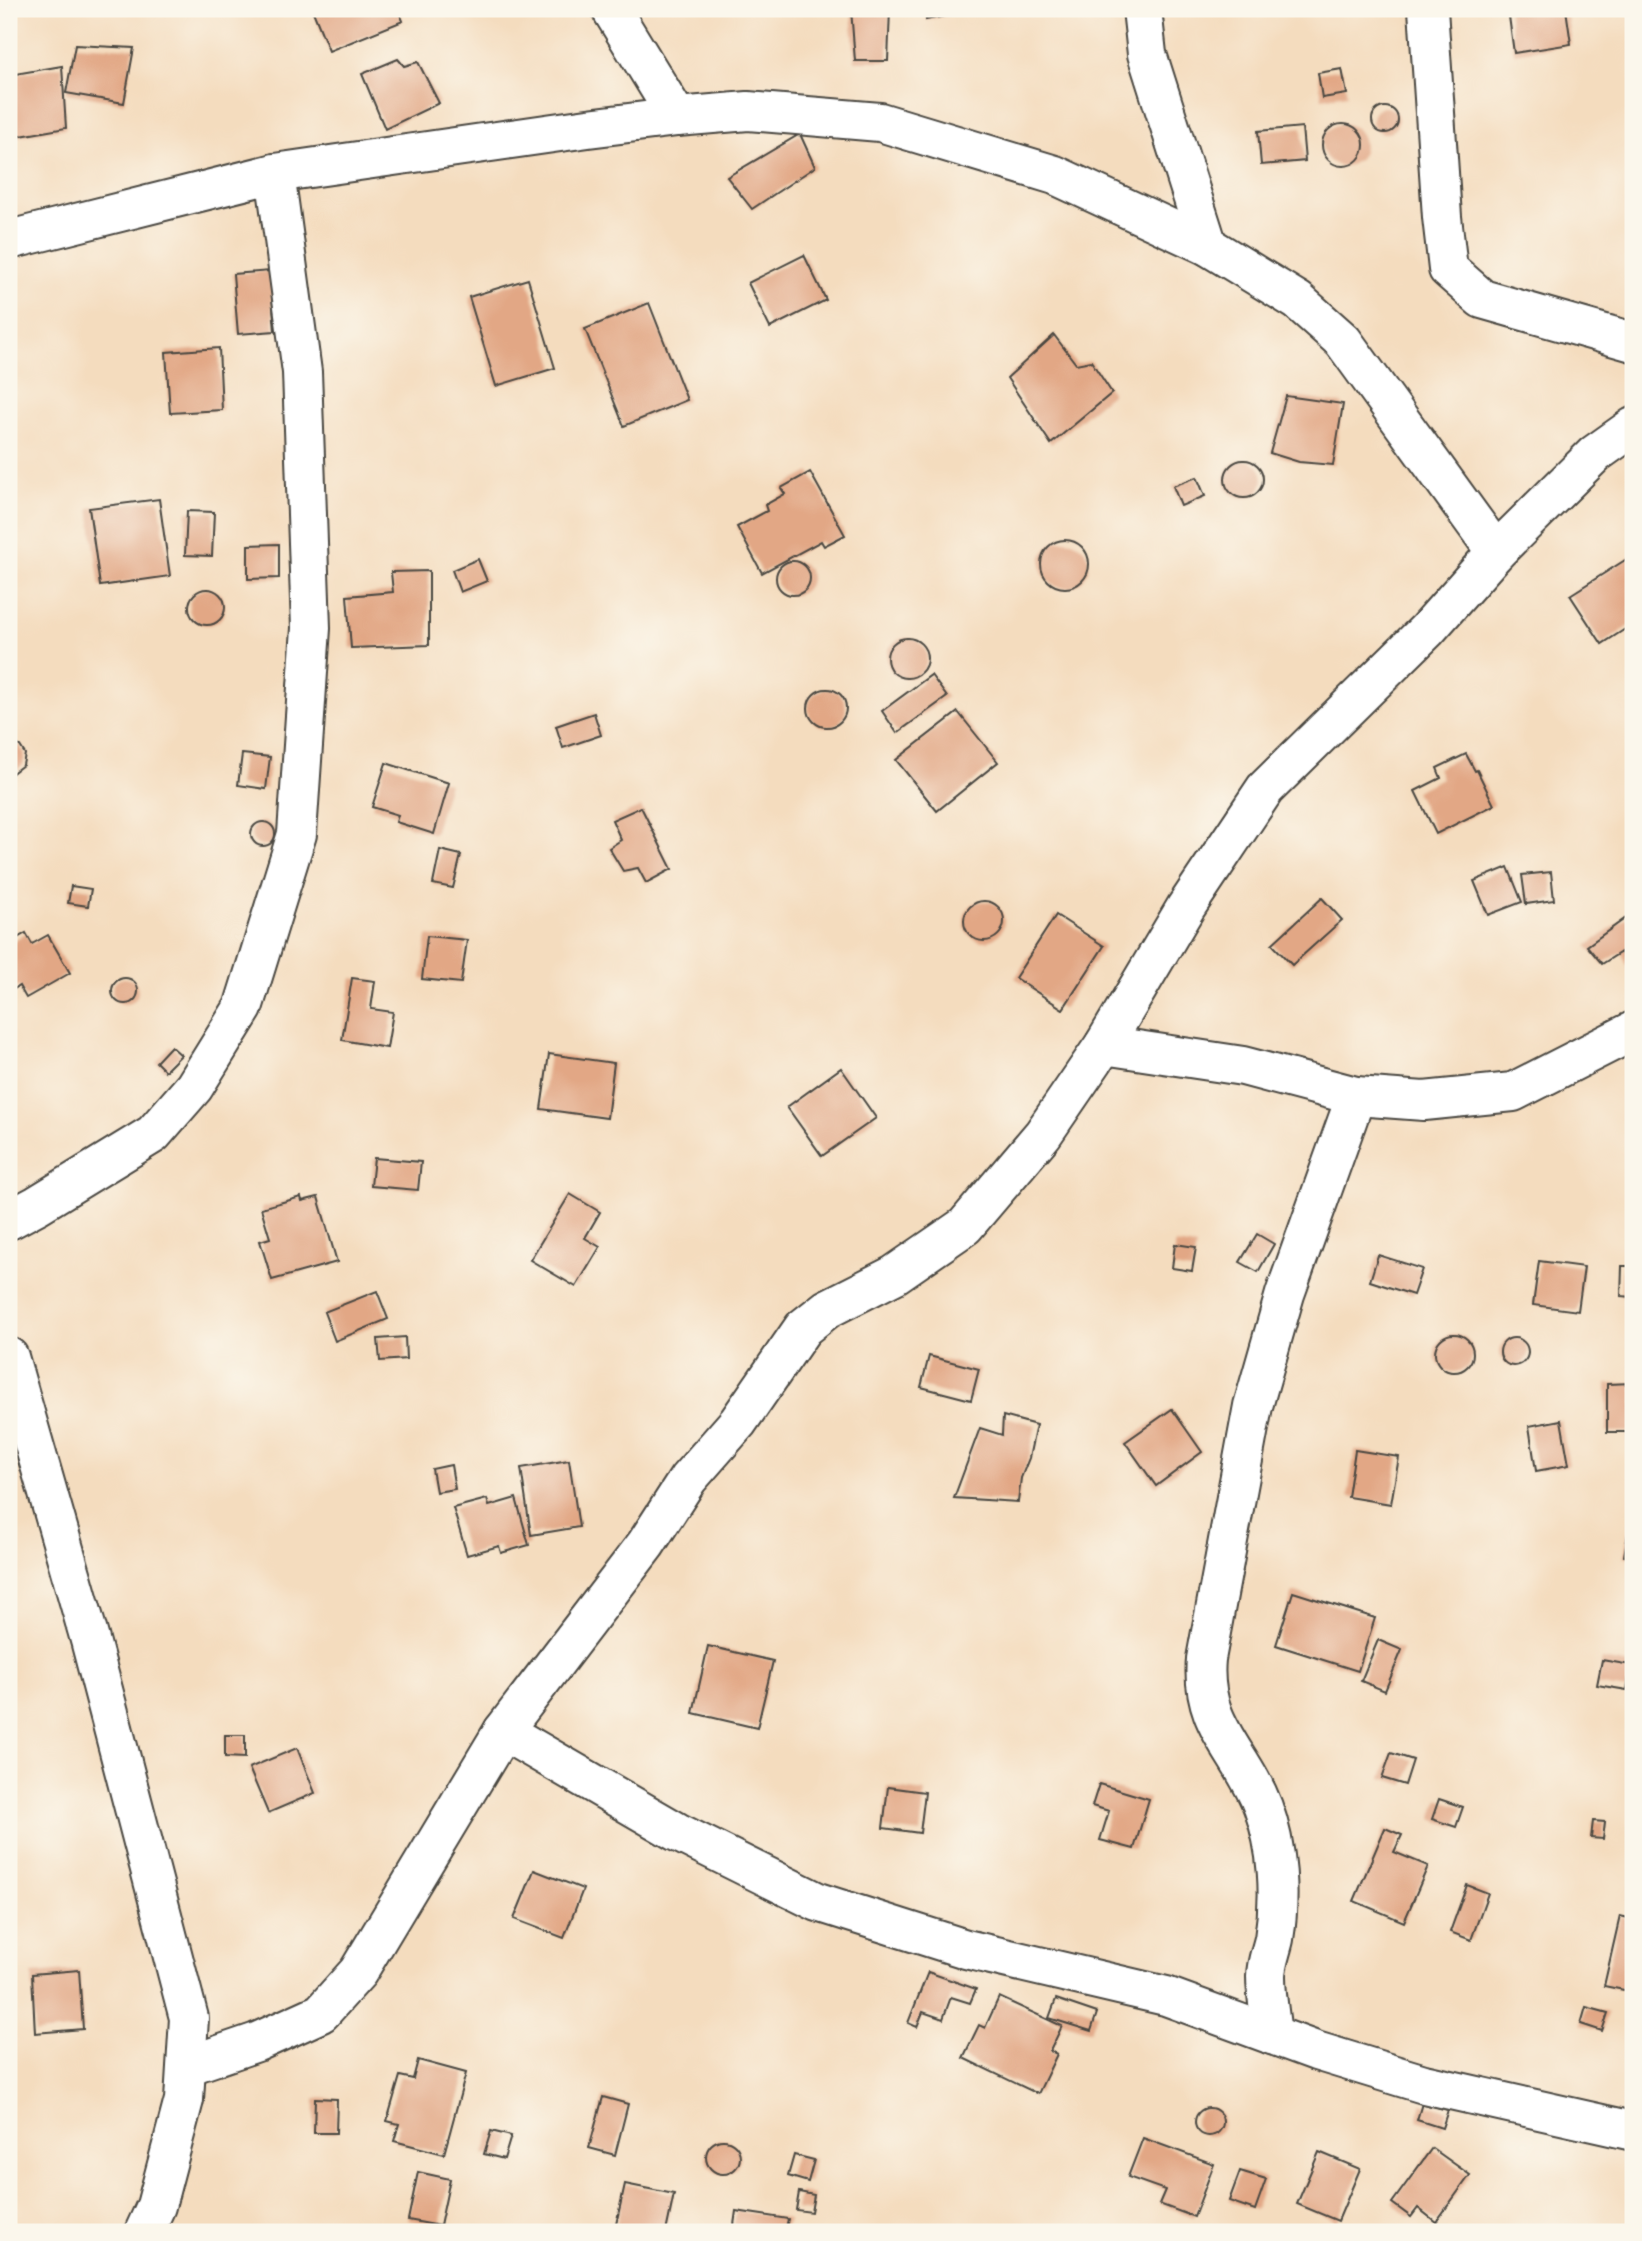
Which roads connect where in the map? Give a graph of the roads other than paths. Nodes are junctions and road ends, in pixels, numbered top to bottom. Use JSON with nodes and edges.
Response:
{"nodes":[{"id":1,"x":611,"y":9,"type":"edge"},
{"id":2,"x":1142,"y":9,"type":"edge"},
{"id":3,"x":1429,"y":9,"type":"edge"},
{"id":4,"x":677,"y":117,"type":"junction"},
{"id":5,"x":275,"y":173,"type":"junction"},
{"id":6,"x":9,"y":240,"type":"edge"},
{"id":7,"x":1208,"y":246,"type":"junction"},
{"id":8,"x":1633,"y":342,"type":"edge"},
{"id":9,"x":1633,"y":428,"type":"edge"},
{"id":10,"x":1496,"y":552,"type":"junction"},
{"id":11,"x":1633,"y":1031,"type":"edge"},
{"id":12,"x":1104,"y":1045,"type":"junction"},
{"id":13,"x":1356,"y":1096,"type":"junction"},
{"id":14,"x":9,"y":1220,"type":"edge"},
{"id":15,"x":9,"y":1357,"type":"edge"},
{"id":16,"x":503,"y":1731,"type":"junction"},
{"id":17,"x":1272,"y":2035,"type":"junction"},
{"id":18,"x":187,"y":2066,"type":"junction"},
{"id":19,"x":1633,"y":2131,"type":"edge"},
{"id":20,"x":144,"y":2232,"type":"edge"}],
"edges":[{"from":1,"to":4,"type":"street"},
{"from":2,"to":7,"type":"street"},
{"from":3,"to":8,"type":"street"},
{"from":4,"to":5,"type":"street"},
{"from":4,"to":7,"type":"street"},
{"from":5,"to":6,"type":"street"},
{"from":5,"to":14,"type":"street"},
{"from":7,"to":10,"type":"street"},
{"from":9,"to":10,"type":"street"},
{"from":10,"to":12,"type":"street"},
{"from":11,"to":13,"type":"street"},
{"from":12,"to":13,"type":"street"},
{"from":12,"to":16,"type":"street"},
{"from":13,"to":17,"type":"street"},
{"from":15,"to":18,"type":"street"},
{"from":16,"to":17,"type":"street"},
{"from":16,"to":18,"type":"street"},
{"from":17,"to":19,"type":"street"},
{"from":18,"to":20,"type":"street"}]}
